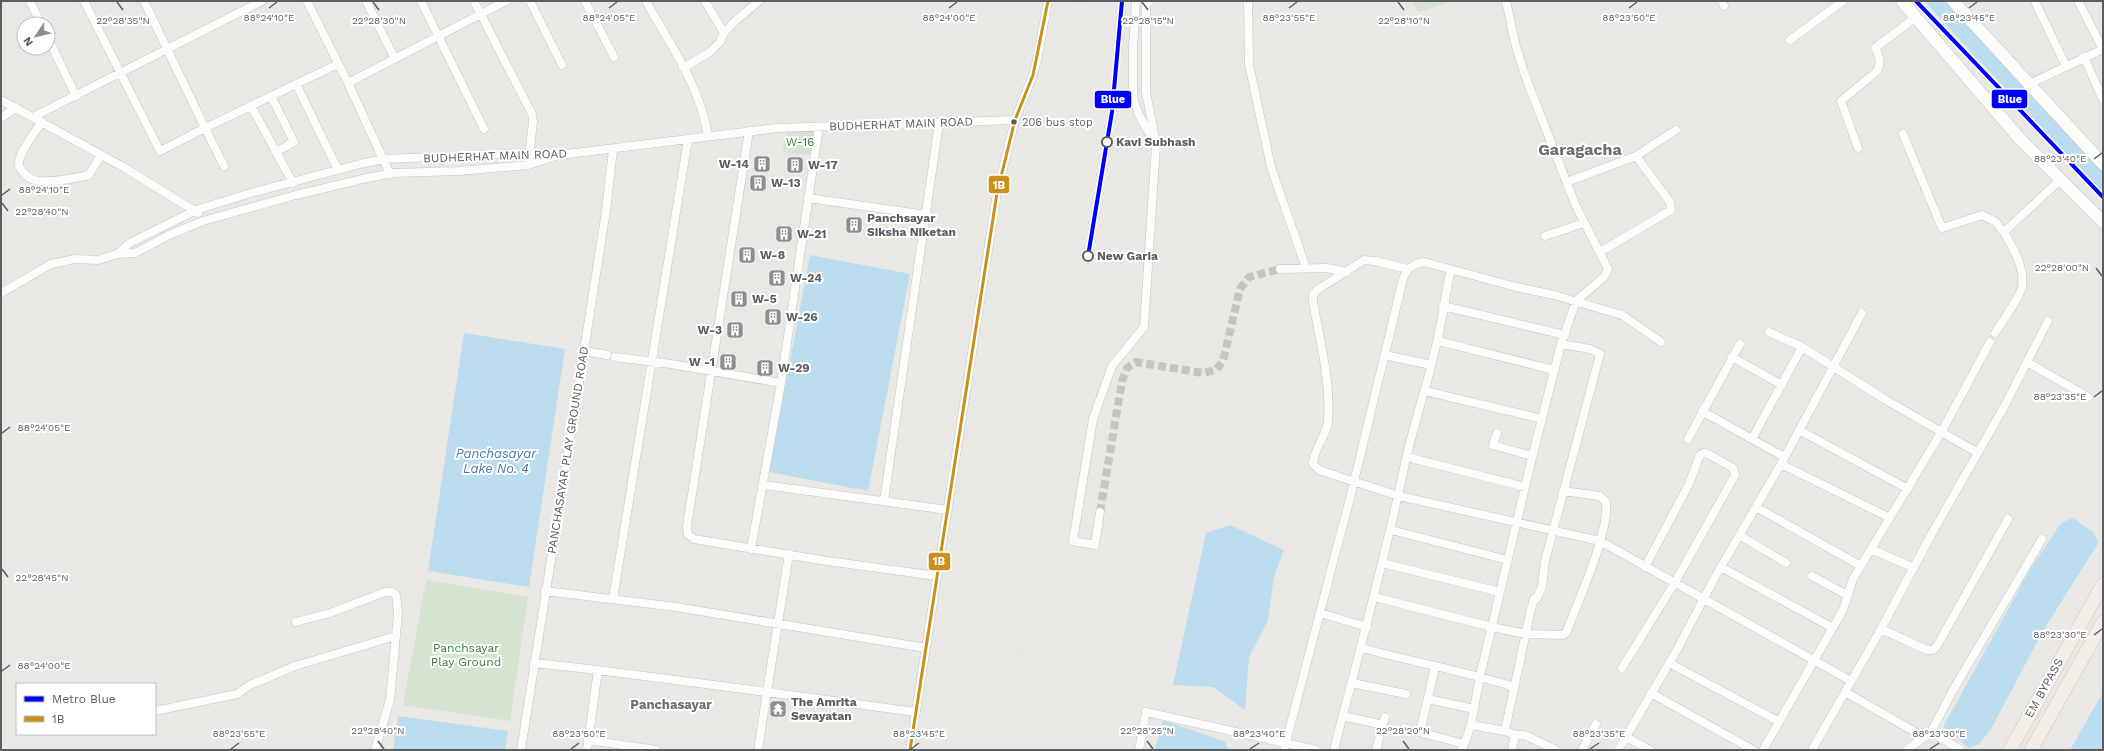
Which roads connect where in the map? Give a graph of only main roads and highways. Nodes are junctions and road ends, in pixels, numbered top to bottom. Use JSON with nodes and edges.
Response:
{"nodes":[{"id":1,"x":2103,"y":584,"type":"edge"},
{"id":2,"x":2103,"y":622,"type":"edge"},
{"id":3,"x":2010,"y":750,"type":"edge"},
{"id":4,"x":2031,"y":750,"type":"edge"}],
"edges":[{"from":1,"to":3,"type":"main road","name":"EM BYPASS"},
{"from":2,"to":4,"type":"main road"}]}
